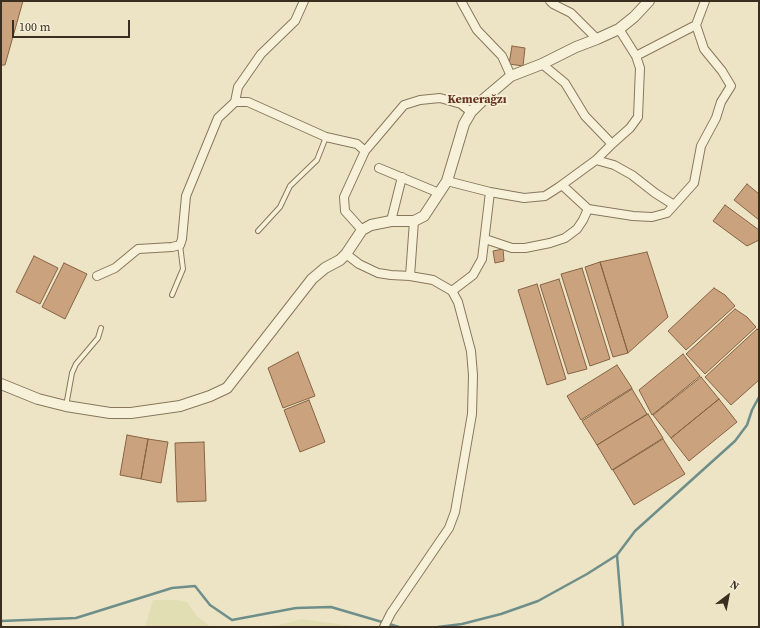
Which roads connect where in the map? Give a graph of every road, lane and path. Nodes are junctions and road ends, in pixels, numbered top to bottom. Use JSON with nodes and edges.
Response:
{"nodes":[{"id":1,"x":304,"y":1,"type":"edge"},
{"id":2,"x":461,"y":1,"type":"edge"},
{"id":3,"x":550,"y":1,"type":"edge"},
{"id":4,"x":649,"y":1,"type":"edge"},
{"id":5,"x":705,"y":1,"type":"edge"},
{"id":6,"x":696,"y":25,"type":"junction"},
{"id":7,"x":619,"y":29,"type":"junction"},
{"id":8,"x":598,"y":39,"type":"junction"},
{"id":9,"x":636,"y":56,"type":"junction"},
{"id":10,"x":542,"y":64,"type":"junction"},
{"id":11,"x":511,"y":76,"type":"junction"},
{"id":12,"x":235,"y":102,"type":"junction"},
{"id":13,"x":471,"y":112,"type":"junction"},
{"id":14,"x":326,"y":138,"type":"junction"},
{"id":15,"x":612,"y":144,"type":"junction"},
{"id":16,"x":365,"y":151,"type":"junction"},
{"id":17,"x":596,"y":160,"type":"junction"},
{"id":18,"x":379,"y":168,"type":"dead end"},
{"id":19,"x":402,"y":177,"type":"junction"},
{"id":20,"x":447,"y":181,"type":"junction"},
{"id":21,"x":562,"y":185,"type":"junction"},
{"id":22,"x":490,"y":192,"type":"junction"},
{"id":23,"x":439,"y":193,"type":"junction"},
{"id":24,"x":674,"y":205,"type":"junction"},
{"id":25,"x":588,"y":209,"type":"junction"},
{"id":26,"x":390,"y":221,"type":"junction"},
{"id":27,"x":414,"y":221,"type":"junction"},
{"id":28,"x":362,"y":230,"type":"junction"},
{"id":29,"x":258,"y":231,"type":"dead end"},
{"id":30,"x":485,"y":239,"type":"junction"},
{"id":31,"x":180,"y":245,"type":"junction"},
{"id":32,"x":346,"y":254,"type":"junction"},
{"id":33,"x":97,"y":276,"type":"dead end"},
{"id":34,"x":410,"y":276,"type":"junction"},
{"id":35,"x":452,"y":291,"type":"junction"},
{"id":36,"x":172,"y":295,"type":"dead end"},
{"id":37,"x":101,"y":328,"type":"dead end"},
{"id":38,"x":1,"y":384,"type":"edge"},
{"id":39,"x":66,"y":406,"type":"junction"},
{"id":40,"x":384,"y":627,"type":"edge"}],
"edges":[{"from":1,"to":12,"type":"street"},
{"from":2,"to":11,"type":"street"},
{"from":3,"to":8,"type":"street"},
{"from":4,"to":7,"type":"street"},
{"from":5,"to":6,"type":"street"},
{"from":6,"to":9,"type":"street"},
{"from":6,"to":24,"type":"street"},
{"from":7,"to":8,"type":"street"},
{"from":7,"to":9,"type":"street"},
{"from":8,"to":10,"type":"street"},
{"from":9,"to":15,"type":"street"},
{"from":10,"to":11,"type":"street"},
{"from":10,"to":15,"type":"street"},
{"from":11,"to":13,"type":"street"},
{"from":12,"to":14,"type":"street"},
{"from":12,"to":31,"type":"street"},
{"from":13,"to":16,"type":"street"},
{"from":13,"to":20,"type":"street"},
{"from":14,"to":16,"type":"street"},
{"from":14,"to":29,"type":"lane"},
{"from":15,"to":17,"type":"street"},
{"from":16,"to":28,"type":"street"},
{"from":17,"to":21,"type":"street"},
{"from":17,"to":24,"type":"street"},
{"from":18,"to":19,"type":"street"},
{"from":19,"to":23,"type":"street"},
{"from":19,"to":26,"type":"street"},
{"from":20,"to":22,"type":"street"},
{"from":20,"to":23,"type":"street"},
{"from":21,"to":22,"type":"street"},
{"from":21,"to":25,"type":"street"},
{"from":22,"to":30,"type":"street"},
{"from":23,"to":27,"type":"street"},
{"from":24,"to":25,"type":"street"},
{"from":25,"to":30,"type":"street"},
{"from":26,"to":27,"type":"street"},
{"from":26,"to":28,"type":"street"},
{"from":27,"to":34,"type":"street"},
{"from":28,"to":32,"type":"street"},
{"from":30,"to":35,"type":"street"},
{"from":31,"to":33,"type":"street"},
{"from":31,"to":36,"type":"lane"},
{"from":32,"to":34,"type":"street"},
{"from":32,"to":39,"type":"street"},
{"from":34,"to":35,"type":"street"},
{"from":35,"to":40,"type":"street"},
{"from":37,"to":39,"type":"lane"},
{"from":38,"to":39,"type":"street"}]}
